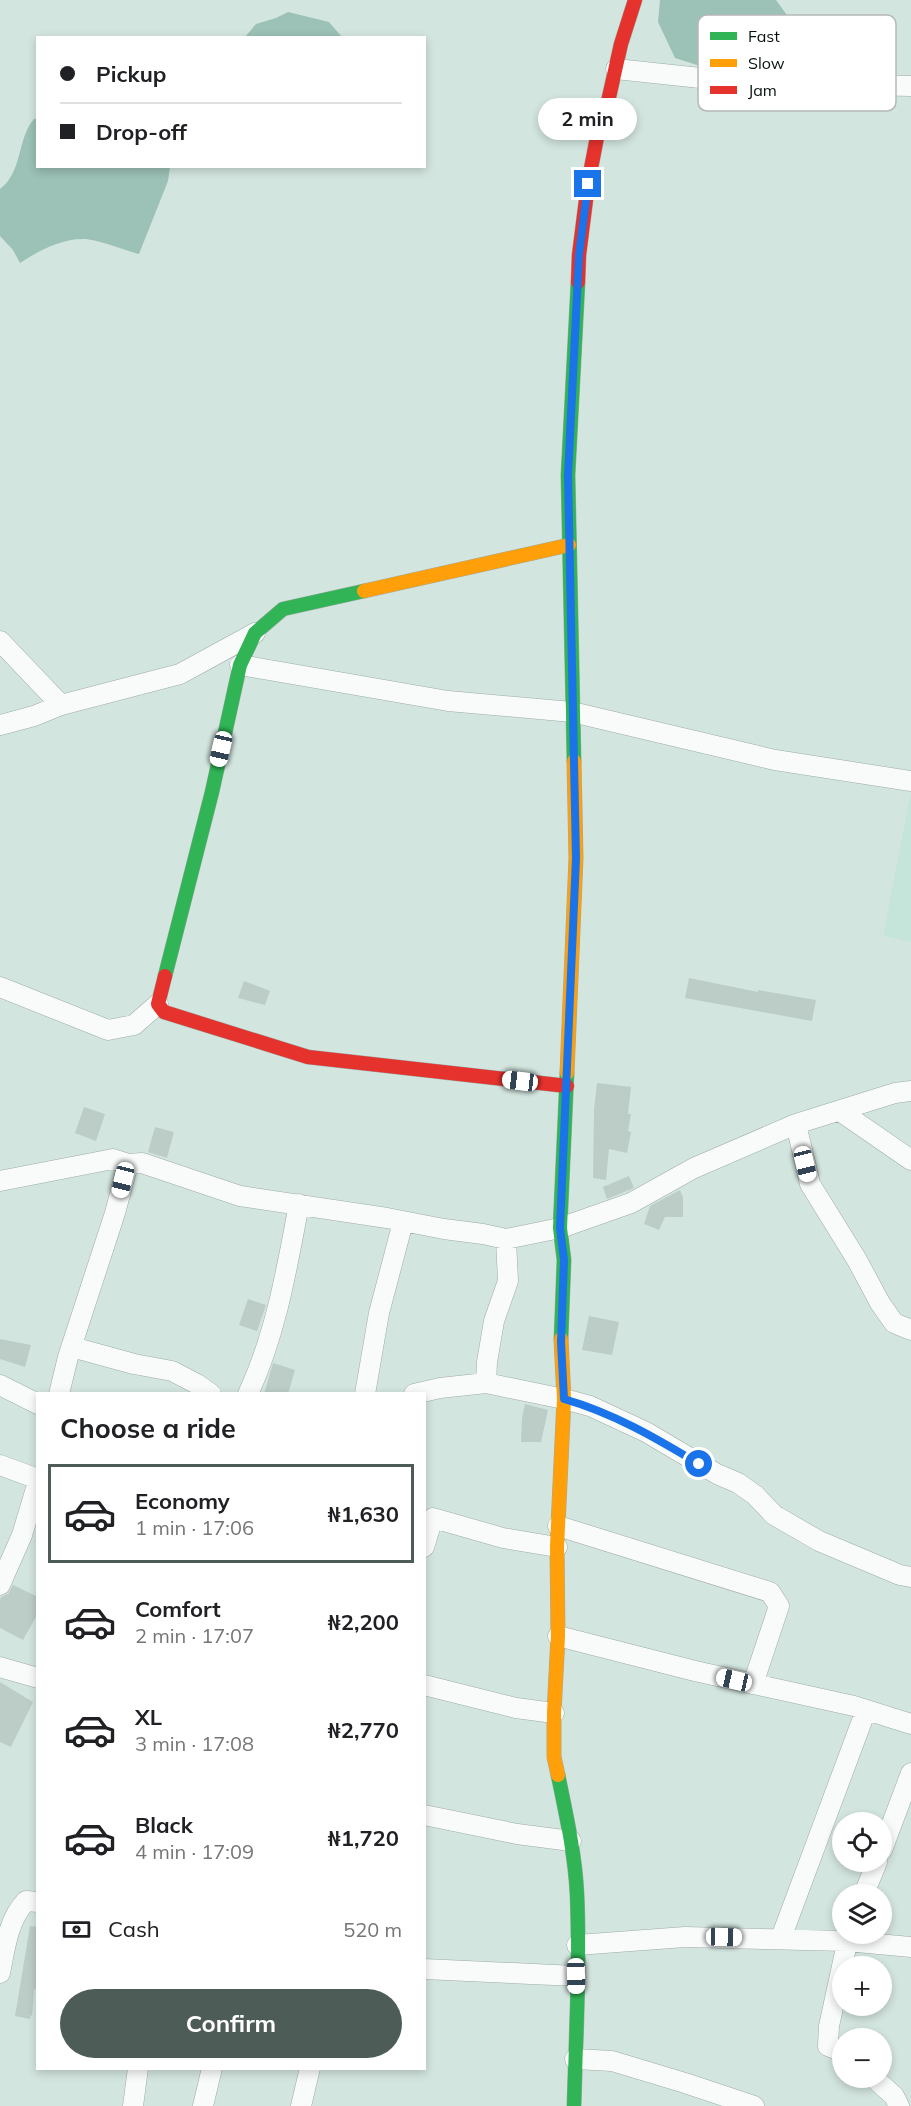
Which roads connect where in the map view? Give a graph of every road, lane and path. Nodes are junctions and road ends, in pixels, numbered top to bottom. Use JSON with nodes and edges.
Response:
{"nodes":[{"id":1,"x":635,"y":0,"type":"edge"},
{"id":2,"x":616,"y":69,"type":"junction"},
{"id":3,"x":698,"y":78,"type":"edge"},
{"id":4,"x":896,"y":86,"type":"edge"},
{"id":5,"x":911,"y":86,"type":"edge"},
{"id":6,"x":569,"y":545,"type":"junction"},
{"id":7,"x":255,"y":633,"type":"junction"},
{"id":8,"x":0,"y":641,"type":"edge"},
{"id":9,"x":240,"y":665,"type":"junction"},
{"id":10,"x":61,"y":705,"type":"junction"},
{"id":11,"x":572,"y":712,"type":"junction"},
{"id":12,"x":0,"y":725,"type":"edge"},
{"id":13,"x":911,"y":781,"type":"edge"},
{"id":14,"x":0,"y":987,"type":"edge"},
{"id":15,"x":158,"y":1005,"type":"junction"},
{"id":16,"x":567,"y":1086,"type":"junction"},
{"id":17,"x":911,"y":1091,"type":"edge"},
{"id":18,"x":840,"y":1111,"type":"junction"},
{"id":19,"x":796,"y":1124,"type":"junction"},
{"id":20,"x":911,"y":1160,"type":"edge"},
{"id":21,"x":128,"y":1164,"type":"junction"},
{"id":22,"x":0,"y":1181,"type":"edge"},
{"id":23,"x":299,"y":1204,"type":"junction"},
{"id":24,"x":403,"y":1222,"type":"junction"},
{"id":25,"x":560,"y":1228,"type":"junction"},
{"id":26,"x":506,"y":1239,"type":"junction"},
{"id":27,"x":911,"y":1330,"type":"edge"},
{"id":28,"x":72,"y":1347,"type":"junction"},
{"id":29,"x":486,"y":1383,"type":"junction"},
{"id":30,"x":0,"y":1385,"type":"edge"},
{"id":31,"x":60,"y":1392,"type":"edge"},
{"id":32,"x":208,"y":1392,"type":"edge"},
{"id":33,"x":249,"y":1392,"type":"edge"},
{"id":34,"x":365,"y":1392,"type":"edge"},
{"id":35,"x":423,"y":1392,"type":"edge"},
{"id":36,"x":564,"y":1399,"type":"junction"},
{"id":37,"x":36,"y":1403,"type":"edge"},
{"id":38,"x":0,"y":1465,"type":"edge"},
{"id":39,"x":36,"y":1479,"type":"edge"},
{"id":40,"x":36,"y":1487,"type":"edge"},
{"id":41,"x":429,"y":1517,"type":"edge"},
{"id":42,"x":558,"y":1526,"type":"junction"},
{"id":43,"x":426,"y":1535,"type":"edge"},
{"id":44,"x":557,"y":1547,"type":"junction"},
{"id":45,"x":911,"y":1577,"type":"edge"},
{"id":46,"x":0,"y":1585,"type":"edge"},
{"id":47,"x":558,"y":1636,"type":"junction"},
{"id":48,"x":0,"y":1667,"type":"edge"},
{"id":49,"x":36,"y":1677,"type":"edge"},
{"id":50,"x":753,"y":1684,"type":"junction"},
{"id":51,"x":426,"y":1686,"type":"edge"},
{"id":52,"x":866,"y":1710,"type":"junction"},
{"id":53,"x":554,"y":1713,"type":"junction"},
{"id":54,"x":911,"y":1724,"type":"edge"},
{"id":55,"x":911,"y":1773,"type":"edge"},
{"id":56,"x":426,"y":1815,"type":"edge"},
{"id":57,"x":892,"y":1823,"type":"edge"},
{"id":58,"x":571,"y":1841,"type":"junction"},
{"id":59,"x":36,"y":1902,"type":"edge"},
{"id":60,"x":9,"y":1910,"type":"edge"},
{"id":61,"x":832,"y":1937,"type":"edge"},
{"id":62,"x":782,"y":1938,"type":"junction"},
{"id":63,"x":846,"y":1944,"type":"edge"},
{"id":64,"x":892,"y":1944,"type":"edge"},
{"id":65,"x":577,"y":1945,"type":"junction"},
{"id":66,"x":911,"y":1947,"type":"edge"},
{"id":67,"x":426,"y":1969,"type":"edge"},
{"id":68,"x":0,"y":1973,"type":"edge"},
{"id":69,"x":576,"y":1976,"type":"junction"},
{"id":70,"x":832,"y":2048,"type":"edge"},
{"id":71,"x":575,"y":2059,"type":"junction"},
{"id":72,"x":138,"y":2070,"type":"edge"},
{"id":73,"x":211,"y":2070,"type":"edge"},
{"id":74,"x":310,"y":2070,"type":"edge"},
{"id":75,"x":885,"y":2088,"type":"edge"},
{"id":76,"x":133,"y":2106,"type":"edge"},
{"id":77,"x":202,"y":2106,"type":"edge"},
{"id":78,"x":301,"y":2106,"type":"edge"},
{"id":79,"x":574,"y":2106,"type":"edge"},
{"id":80,"x":754,"y":2106,"type":"edge"},
{"id":81,"x":899,"y":2106,"type":"edge"}],
"edges":[{"from":1,"to":2,"type":"street"},
{"from":2,"to":3,"type":"street"},
{"from":2,"to":6,"type":"street"},
{"from":4,"to":5,"type":"street"},
{"from":6,"to":7,"type":"street"},
{"from":6,"to":11,"type":"street"},
{"from":7,"to":9,"type":"street"},
{"from":7,"to":10,"type":"street"},
{"from":8,"to":10,"type":"street"},
{"from":9,"to":11,"type":"street"},
{"from":9,"to":15,"type":"street"},
{"from":10,"to":12,"type":"street"},
{"from":11,"to":13,"type":"street"},
{"from":11,"to":16,"type":"street"},
{"from":14,"to":15,"type":"street"},
{"from":15,"to":16,"type":"street"},
{"from":16,"to":25,"type":"street"},
{"from":17,"to":18,"type":"street"},
{"from":18,"to":19,"type":"street"},
{"from":18,"to":20,"type":"street"},
{"from":19,"to":25,"type":"street"},
{"from":19,"to":27,"type":"street"},
{"from":21,"to":22,"type":"street"},
{"from":21,"to":23,"type":"street"},
{"from":21,"to":28,"type":"street"},
{"from":23,"to":24,"type":"street"},
{"from":23,"to":33,"type":"street"},
{"from":24,"to":26,"type":"street"},
{"from":24,"to":34,"type":"street"},
{"from":25,"to":26,"type":"street"},
{"from":25,"to":36,"type":"street"},
{"from":26,"to":29,"type":"street"},
{"from":28,"to":31,"type":"street"},
{"from":28,"to":32,"type":"street"},
{"from":29,"to":35,"type":"street"},
{"from":29,"to":36,"type":"street"},
{"from":30,"to":37,"type":"street"},
{"from":36,"to":42,"type":"street"},
{"from":36,"to":45,"type":"street"},
{"from":38,"to":39,"type":"street"},
{"from":40,"to":46,"type":"street"},
{"from":41,"to":43,"type":"street"},
{"from":41,"to":44,"type":"street"},
{"from":42,"to":44,"type":"street"},
{"from":42,"to":50,"type":"street"},
{"from":44,"to":47,"type":"street"},
{"from":47,"to":50,"type":"street"},
{"from":47,"to":53,"type":"street"},
{"from":48,"to":49,"type":"street"},
{"from":50,"to":52,"type":"street"},
{"from":51,"to":53,"type":"street"},
{"from":52,"to":54,"type":"street"},
{"from":52,"to":62,"type":"street"},
{"from":53,"to":58,"type":"street"},
{"from":55,"to":57,"type":"street"},
{"from":56,"to":58,"type":"street"},
{"from":58,"to":65,"type":"street"},
{"from":59,"to":60,"type":"street"},
{"from":60,"to":68,"type":"street"},
{"from":61,"to":62,"type":"street"},
{"from":62,"to":65,"type":"street"},
{"from":63,"to":70,"type":"street"},
{"from":64,"to":66,"type":"street"},
{"from":65,"to":69,"type":"street"},
{"from":67,"to":69,"type":"street"},
{"from":69,"to":71,"type":"street"},
{"from":71,"to":79,"type":"street"},
{"from":71,"to":80,"type":"street"},
{"from":72,"to":76,"type":"street"},
{"from":73,"to":77,"type":"street"},
{"from":74,"to":78,"type":"street"},
{"from":75,"to":81,"type":"street"}]}
